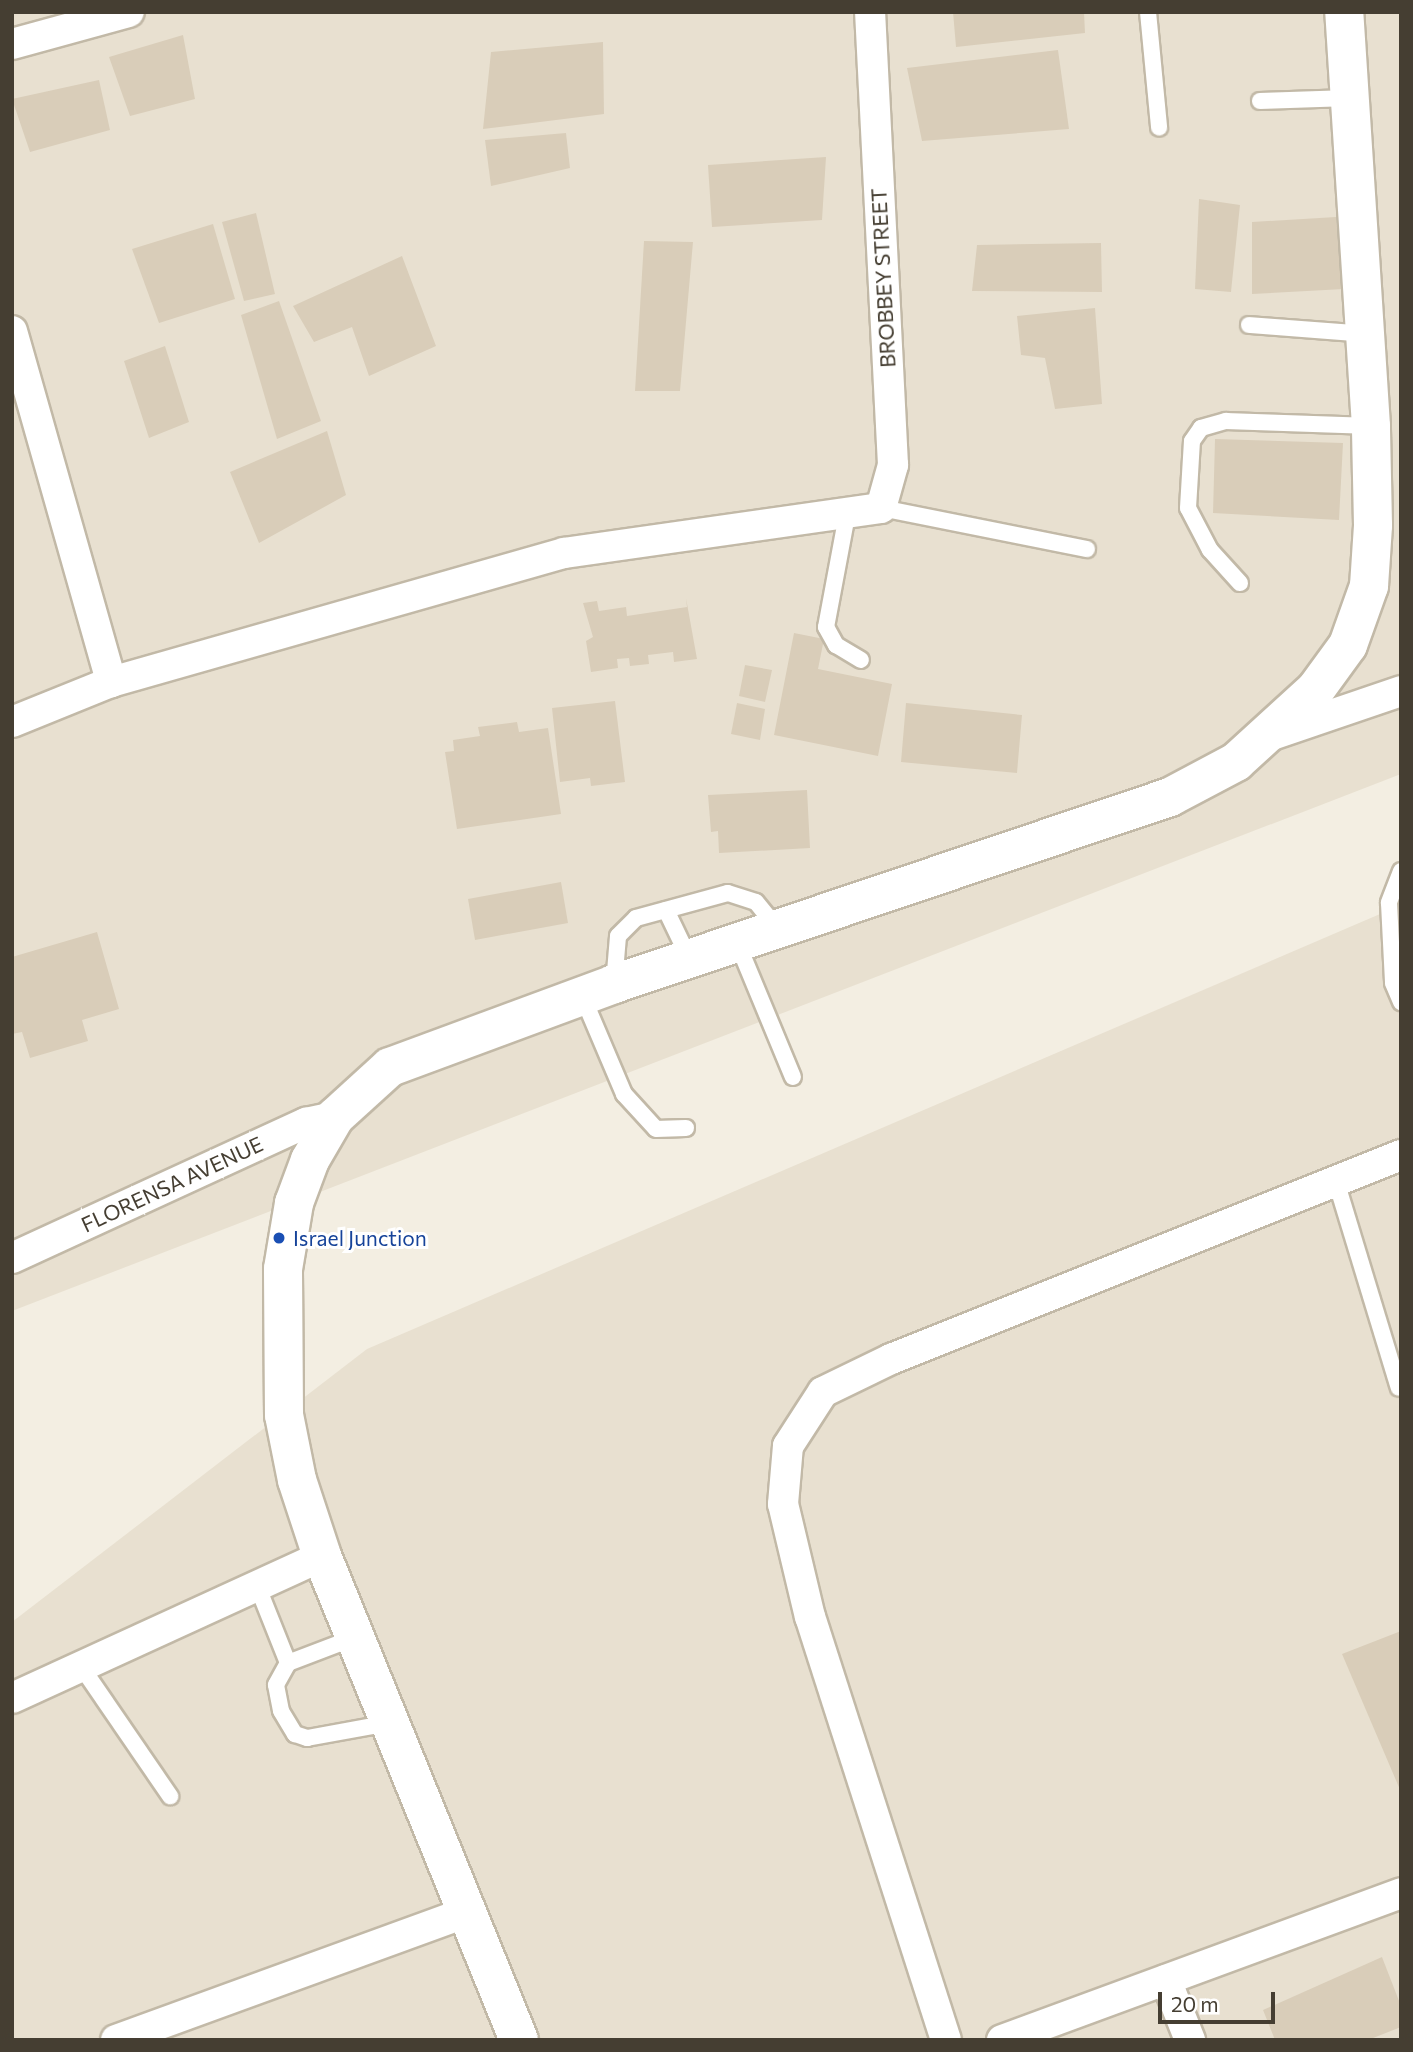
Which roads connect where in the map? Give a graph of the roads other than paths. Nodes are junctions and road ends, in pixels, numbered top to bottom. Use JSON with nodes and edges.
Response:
{"nodes":[{"id":1,"x":130,"y":12,"type":"edge"},
{"id":2,"x":870,"y":12,"type":"edge"},
{"id":3,"x":1148,"y":12,"type":"edge"},
{"id":4,"x":1344,"y":12,"type":"edge"},
{"id":5,"x":12,"y":44,"type":"edge"},
{"id":6,"x":1349,"y":98,"type":"junction"},
{"id":7,"x":1260,"y":101,"type":"dead end"},
{"id":8,"x":1159,"y":127,"type":"dead end"},
{"id":9,"x":1249,"y":325,"type":"dead end"},
{"id":10,"x":12,"y":331,"type":"edge"},
{"id":11,"x":1366,"y":334,"type":"junction"},
{"id":12,"x":1371,"y":426,"type":"junction"},
{"id":13,"x":881,"y":508,"type":"junction"},
{"id":14,"x":846,"y":515,"type":"junction"},
{"id":15,"x":1087,"y":549,"type":"dead end"},
{"id":16,"x":1240,"y":583,"type":"dead end"},
{"id":17,"x":861,"y":660,"type":"dead end"},
{"id":18,"x":111,"y":682,"type":"junction"},
{"id":19,"x":1401,"y":691,"type":"edge"},
{"id":20,"x":12,"y":722,"type":"edge"},
{"id":21,"x":1269,"y":736,"type":"junction"},
{"id":22,"x":1401,"y":871,"type":"edge"},
{"id":23,"x":666,"y":910,"type":"junction"},
{"id":24,"x":778,"y":929,"type":"junction"},
{"id":25,"x":737,"y":942,"type":"junction"},
{"id":26,"x":689,"y":958,"type":"junction"},
{"id":27,"x":598,"y":989,"type":"junction"},
{"id":28,"x":1401,"y":1002,"type":"edge"},
{"id":29,"x":793,"y":1077,"type":"dead end"},
{"id":30,"x":335,"y":1117,"type":"junction"},
{"id":31,"x":686,"y":1128,"type":"dead end"},
{"id":32,"x":1401,"y":1155,"type":"edge"},
{"id":33,"x":1336,"y":1181,"type":"junction"},
{"id":34,"x":12,"y":1258,"type":"edge"},
{"id":35,"x":1398,"y":1388,"type":"dead end"},
{"id":36,"x":322,"y":1556,"type":"junction"},
{"id":37,"x":257,"y":1585,"type":"junction"},
{"id":38,"x":356,"y":1637,"type":"junction"},
{"id":39,"x":289,"y":1663,"type":"junction"},
{"id":40,"x":81,"y":1666,"type":"junction"},
{"id":41,"x":12,"y":1698,"type":"edge"},
{"id":42,"x":391,"y":1723,"type":"junction"},
{"id":43,"x":170,"y":1796,"type":"dead end"},
{"id":44,"x":1401,"y":1893,"type":"edge"},
{"id":45,"x":467,"y":1912,"type":"junction"},
{"id":46,"x":1166,"y":1980,"type":"junction"},
{"id":47,"x":116,"y":2040,"type":"edge"},
{"id":48,"x":519,"y":2040,"type":"edge"},
{"id":49,"x":946,"y":2040,"type":"edge"},
{"id":50,"x":1002,"y":2040,"type":"edge"},
{"id":51,"x":1191,"y":2040,"type":"edge"}],
"edges":[{"from":1,"to":5,"type":"street"},
{"from":2,"to":13,"type":"street","name":"BROBBEY STREET"},
{"from":3,"to":8,"type":"lane"},
{"from":4,"to":6,"type":"street"},
{"from":6,"to":7,"type":"lane"},
{"from":6,"to":11,"type":"street"},
{"from":9,"to":11,"type":"lane"},
{"from":10,"to":18,"type":"street"},
{"from":11,"to":12,"type":"street"},
{"from":12,"to":16,"type":"lane"},
{"from":12,"to":21,"type":"street"},
{"from":13,"to":14,"type":"street"},
{"from":13,"to":15,"type":"lane"},
{"from":14,"to":17,"type":"lane"},
{"from":14,"to":18,"type":"street"},
{"from":18,"to":20,"type":"street"},
{"from":19,"to":21,"type":"street"},
{"from":21,"to":24,"type":"street"},
{"from":22,"to":28,"type":"lane"},
{"from":23,"to":24,"type":"lane"},
{"from":23,"to":26,"type":"lane"},
{"from":23,"to":27,"type":"lane"},
{"from":24,"to":25,"type":"street"},
{"from":25,"to":26,"type":"street"},
{"from":25,"to":29,"type":"lane"},
{"from":26,"to":27,"type":"street"},
{"from":27,"to":30,"type":"street"},
{"from":27,"to":31,"type":"lane"},
{"from":30,"to":34,"type":"street","name":"FLORENSA AVENUE"},
{"from":30,"to":36,"type":"street"},
{"from":32,"to":33,"type":"street"},
{"from":33,"to":35,"type":"lane"},
{"from":33,"to":49,"type":"street"},
{"from":36,"to":37,"type":"street"},
{"from":36,"to":38,"type":"street"},
{"from":37,"to":39,"type":"lane"},
{"from":37,"to":40,"type":"street"},
{"from":38,"to":39,"type":"lane"},
{"from":38,"to":42,"type":"street"},
{"from":39,"to":42,"type":"lane"},
{"from":40,"to":41,"type":"street"},
{"from":40,"to":43,"type":"lane"},
{"from":42,"to":45,"type":"street"},
{"from":44,"to":46,"type":"street"},
{"from":45,"to":47,"type":"street"},
{"from":45,"to":48,"type":"street"},
{"from":46,"to":50,"type":"street"},
{"from":46,"to":51,"type":"street"}]}
